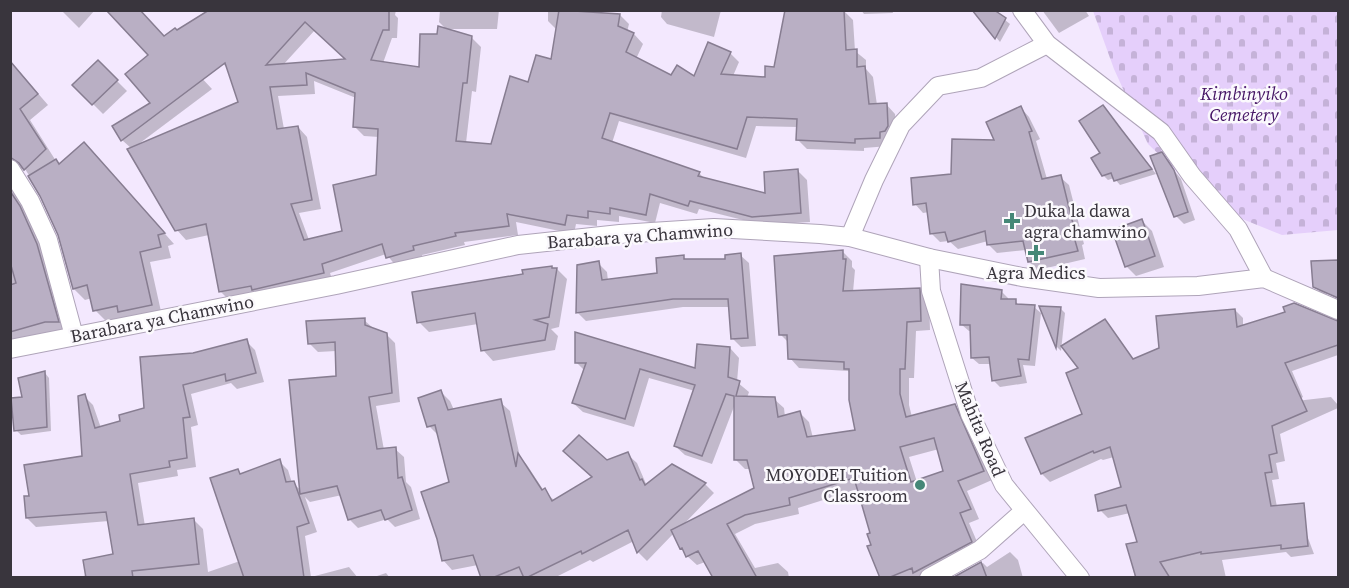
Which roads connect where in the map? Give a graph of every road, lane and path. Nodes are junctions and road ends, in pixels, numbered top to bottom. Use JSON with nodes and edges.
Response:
{"nodes":[{"id":1,"x":1022,"y":10,"type":"edge"},
{"id":2,"x":1047,"y":44,"type":"junction"},
{"id":3,"x":10,"y":170,"type":"edge"},
{"id":4,"x":850,"y":237,"type":"junction"},
{"id":5,"x":929,"y":258,"type":"junction"},
{"id":6,"x":1264,"y":278,"type":"junction"},
{"id":7,"x":1338,"y":310,"type":"edge"},
{"id":8,"x":74,"y":336,"type":"junction"},
{"id":9,"x":10,"y":349,"type":"edge"},
{"id":10,"x":1024,"y":511,"type":"junction"},
{"id":11,"x":929,"y":578,"type":"edge"},
{"id":12,"x":1080,"y":578,"type":"edge"}],
"edges":[{"from":1,"to":2,"type":"street"},
{"from":2,"to":4,"type":"street"},
{"from":2,"to":6,"type":"street"},
{"from":3,"to":8,"type":"street"},
{"from":4,"to":5,"type":"street","name":"Barabara ya Chamwino"},
{"from":4,"to":8,"type":"street","name":"Barabara ya Chamwino"},
{"from":5,"to":6,"type":"street","name":"Barabara ya Chamwino"},
{"from":5,"to":10,"type":"street","name":"Mahita Road"},
{"from":6,"to":7,"type":"street"},
{"from":8,"to":9,"type":"street","name":"Barabara ya Chamwino"},
{"from":10,"to":11,"type":"street"},
{"from":10,"to":12,"type":"street","name":"Mahita Road"}]}
